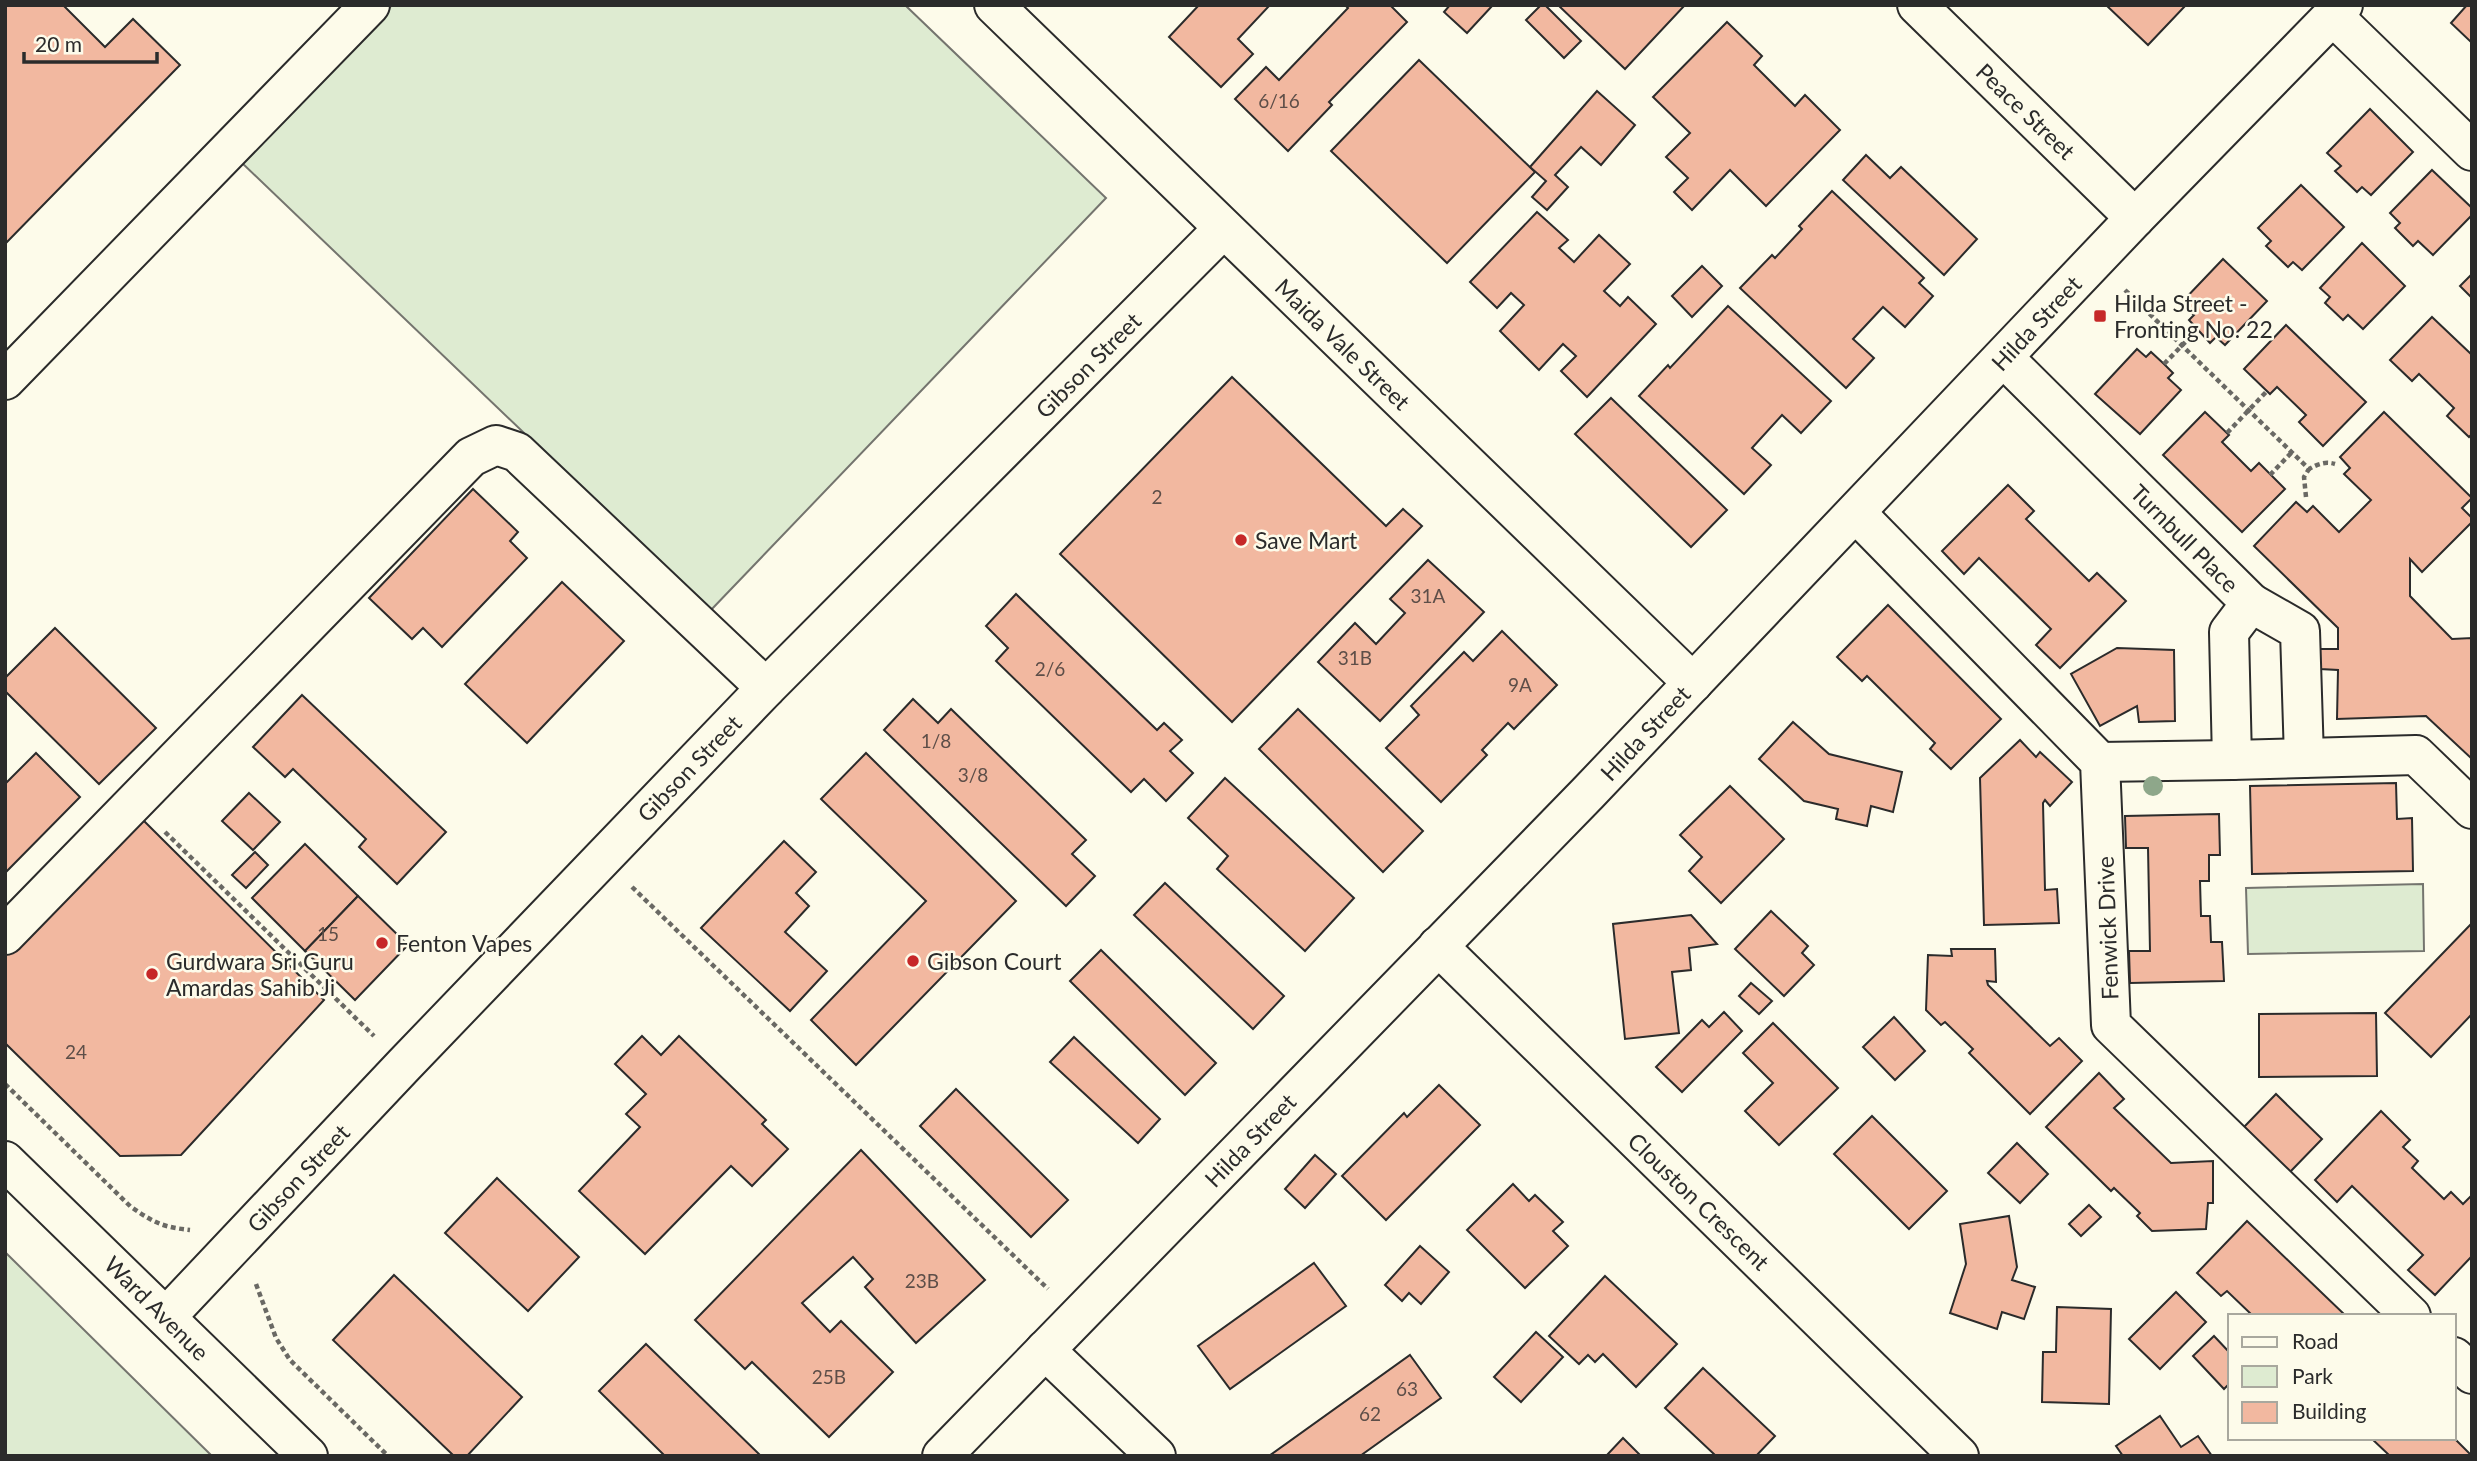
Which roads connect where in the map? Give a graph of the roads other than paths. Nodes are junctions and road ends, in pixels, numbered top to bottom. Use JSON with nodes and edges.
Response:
{"nodes":[{"id":1,"x":370,"y":5,"type":"edge"},
{"id":2,"x":994,"y":5,"type":"edge"},
{"id":3,"x":1917,"y":5,"type":"edge"},
{"id":4,"x":2338,"y":10,"type":"edge"},
{"id":5,"x":2472,"y":151,"type":"edge"},
{"id":6,"x":2134,"y":218,"type":"junction"},
{"id":7,"x":1223,"y":229,"type":"junction"},
{"id":8,"x":2004,"y":358,"type":"junction"},
{"id":9,"x":5,"y":380,"type":"edge"},
{"id":10,"x":1856,"y":513,"type":"junction"},
{"id":11,"x":2251,"y":603,"type":"junction"},
{"id":12,"x":1693,"y":683,"type":"junction"},
{"id":13,"x":766,"y":688,"type":"junction"},
{"id":14,"x":2304,"y":758,"type":"junction"},
{"id":15,"x":2232,"y":760,"type":"junction"},
{"id":16,"x":2101,"y":762,"type":"junction"},
{"id":17,"x":2472,"y":809,"type":"edge"},
{"id":18,"x":5,"y":935,"type":"edge"},
{"id":19,"x":1438,"y":946,"type":"junction"},
{"id":20,"x":5,"y":1161,"type":"edge"},
{"id":21,"x":2409,"y":1314,"type":"edge"},
{"id":22,"x":166,"y":1317,"type":"junction"},
{"id":23,"x":1045,"y":1350,"type":"junction"},
{"id":24,"x":2456,"y":1359,"type":"edge"},
{"id":25,"x":2472,"y":1374,"type":"edge"},
{"id":26,"x":308,"y":1456,"type":"edge"},
{"id":27,"x":942,"y":1456,"type":"edge"},
{"id":28,"x":1156,"y":1456,"type":"edge"},
{"id":29,"x":1959,"y":1456,"type":"edge"}],
"edges":[{"from":1,"to":9,"type":"street"},
{"from":2,"to":7,"type":"street","name":"Maida Vale Street"},
{"from":3,"to":6,"type":"street","name":"Peace Street"},
{"from":4,"to":5,"type":"street"},
{"from":4,"to":6,"type":"street","name":"Hilda Street"},
{"from":6,"to":8,"type":"street","name":"Hilda Street"},
{"from":7,"to":12,"type":"street","name":"Maida Vale Street"},
{"from":7,"to":13,"type":"street","name":"Gibson Street"},
{"from":8,"to":10,"type":"street","name":"Hilda Street"},
{"from":8,"to":11,"type":"street","name":"Turnbull Place"},
{"from":10,"to":12,"type":"street","name":"Hilda Street"},
{"from":10,"to":16,"type":"street"},
{"from":11,"to":14,"type":"street"},
{"from":11,"to":15,"type":"street","name":"Turnbull Place"},
{"from":12,"to":19,"type":"street","name":"Hilda Street"},
{"from":13,"to":18,"type":"street"},
{"from":13,"to":22,"type":"street","name":"Gibson Street"},
{"from":14,"to":15,"type":"street"},
{"from":14,"to":17,"type":"street"},
{"from":15,"to":16,"type":"street"},
{"from":16,"to":21,"type":"street","name":"Fenwick Drive"},
{"from":19,"to":23,"type":"street","name":"Hilda Street"},
{"from":19,"to":29,"type":"street","name":"Clouston Crescent"},
{"from":20,"to":22,"type":"street","name":"Ward Avenue"},
{"from":22,"to":26,"type":"street","name":"Ward Avenue"},
{"from":23,"to":27,"type":"street","name":"Hilda Street"},
{"from":23,"to":28,"type":"street"},
{"from":24,"to":25,"type":"street"}]}
